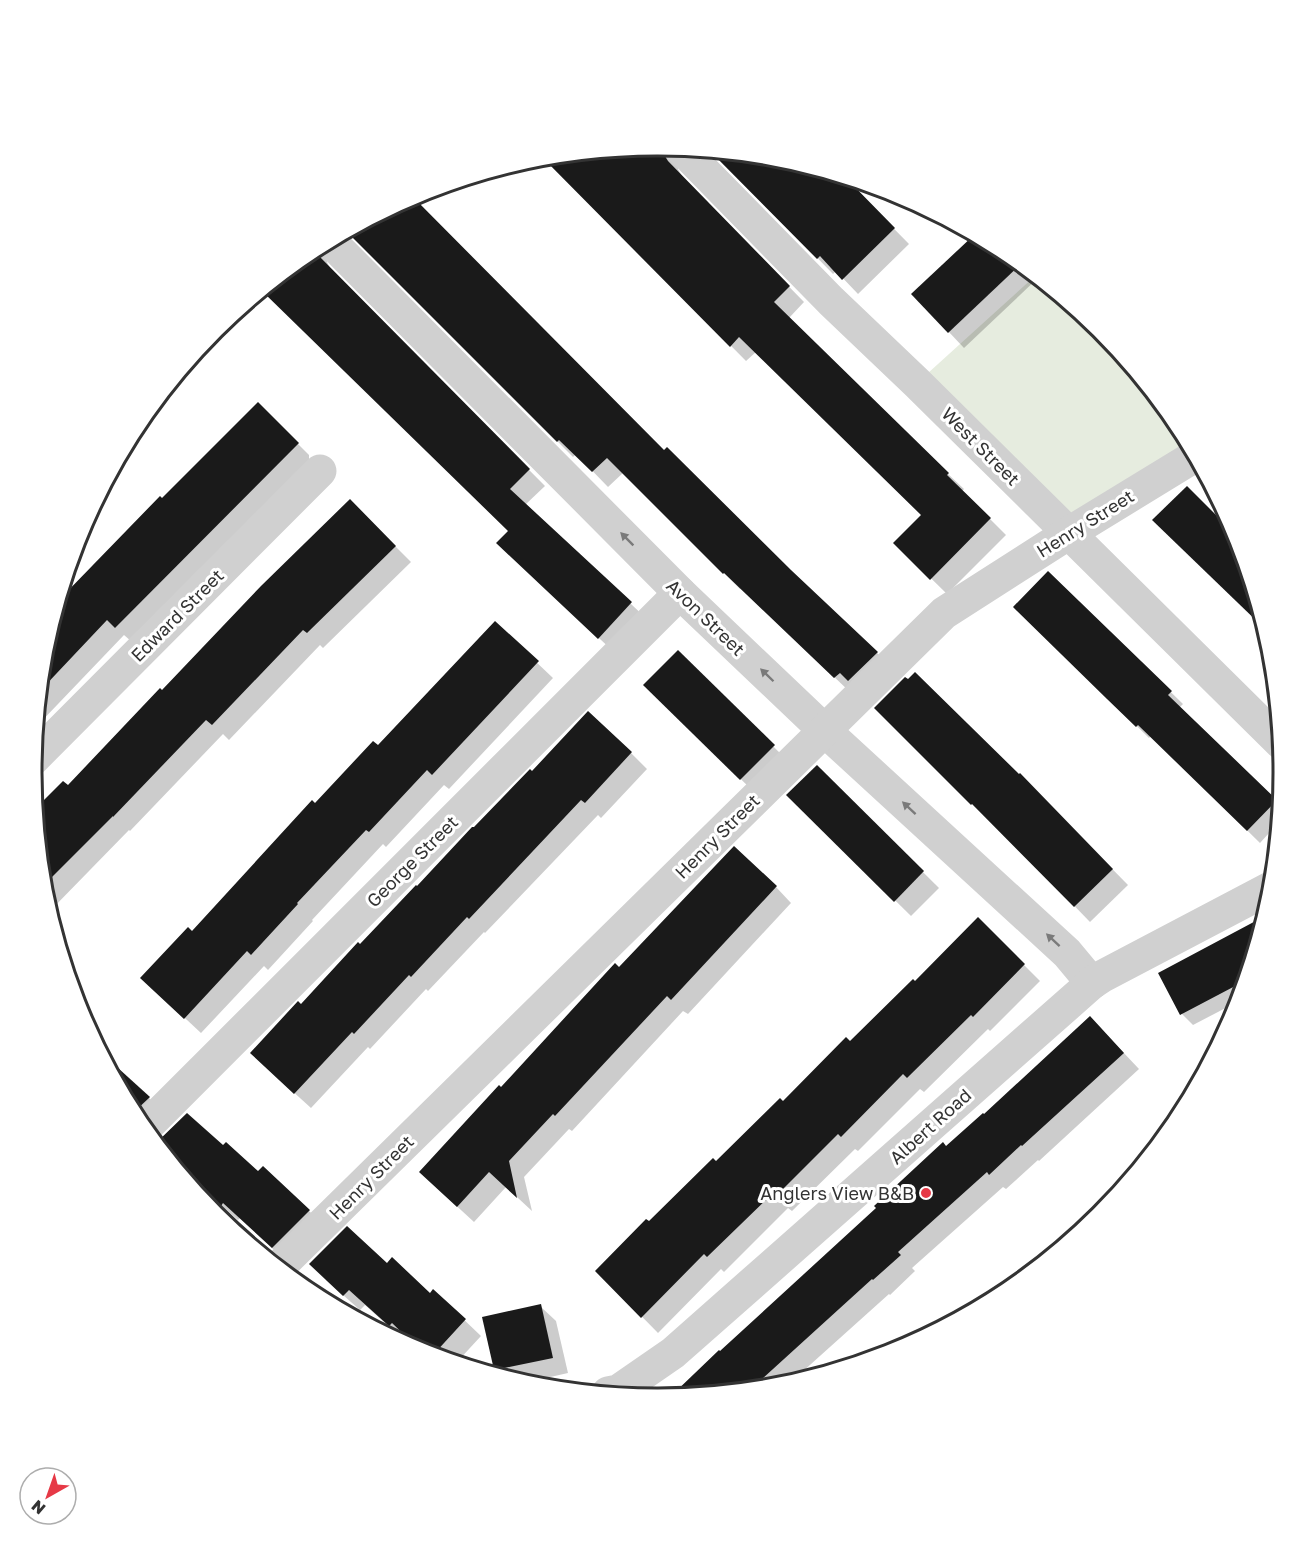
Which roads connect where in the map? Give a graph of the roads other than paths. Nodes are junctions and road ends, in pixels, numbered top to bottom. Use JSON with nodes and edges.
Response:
{"nodes":[{"id":1,"x":690,"y":158,"type":"edge"},
{"id":2,"x":336,"y":247,"type":"edge"},
{"id":3,"x":1188,"y":460,"type":"edge"},
{"id":4,"x":320,"y":471,"type":"dead end"},
{"id":5,"x":1069,"y":533,"type":"junction"},
{"id":6,"x":680,"y":593,"type":"junction"},
{"id":7,"x":824,"y":730,"type":"junction"},
{"id":8,"x":1272,"y":734,"type":"edge"},
{"id":9,"x":43,"y":749,"type":"edge"},
{"id":10,"x":1261,"y":893,"type":"edge"},
{"id":11,"x":1092,"y":983,"type":"junction"},
{"id":12,"x":151,"y":1122,"type":"edge"},
{"id":13,"x":285,"y":1261,"type":"edge"},
{"id":14,"x":625,"y":1386,"type":"edge"}],
"edges":[{"from":1,"to":5,"type":"street","name":"West Street"},
{"from":6,"to":2,"type":"street","name":"Avon Street","one_way":true},
{"from":3,"to":5,"type":"street","name":"Henry Street"},
{"from":4,"to":9,"type":"street","name":"Edward Street"},
{"from":5,"to":7,"type":"street","name":"Henry Street"},
{"from":5,"to":8,"type":"street","name":"West Street"},
{"from":7,"to":6,"type":"street","name":"Avon Street","one_way":true},
{"from":6,"to":12,"type":"street","name":"George Street"},
{"from":11,"to":7,"type":"street","name":"Avon Street","one_way":true},
{"from":7,"to":13,"type":"street","name":"Henry Street"},
{"from":10,"to":11,"type":"street","name":"Albert Road"},
{"from":11,"to":14,"type":"street","name":"Albert Road"}]}
